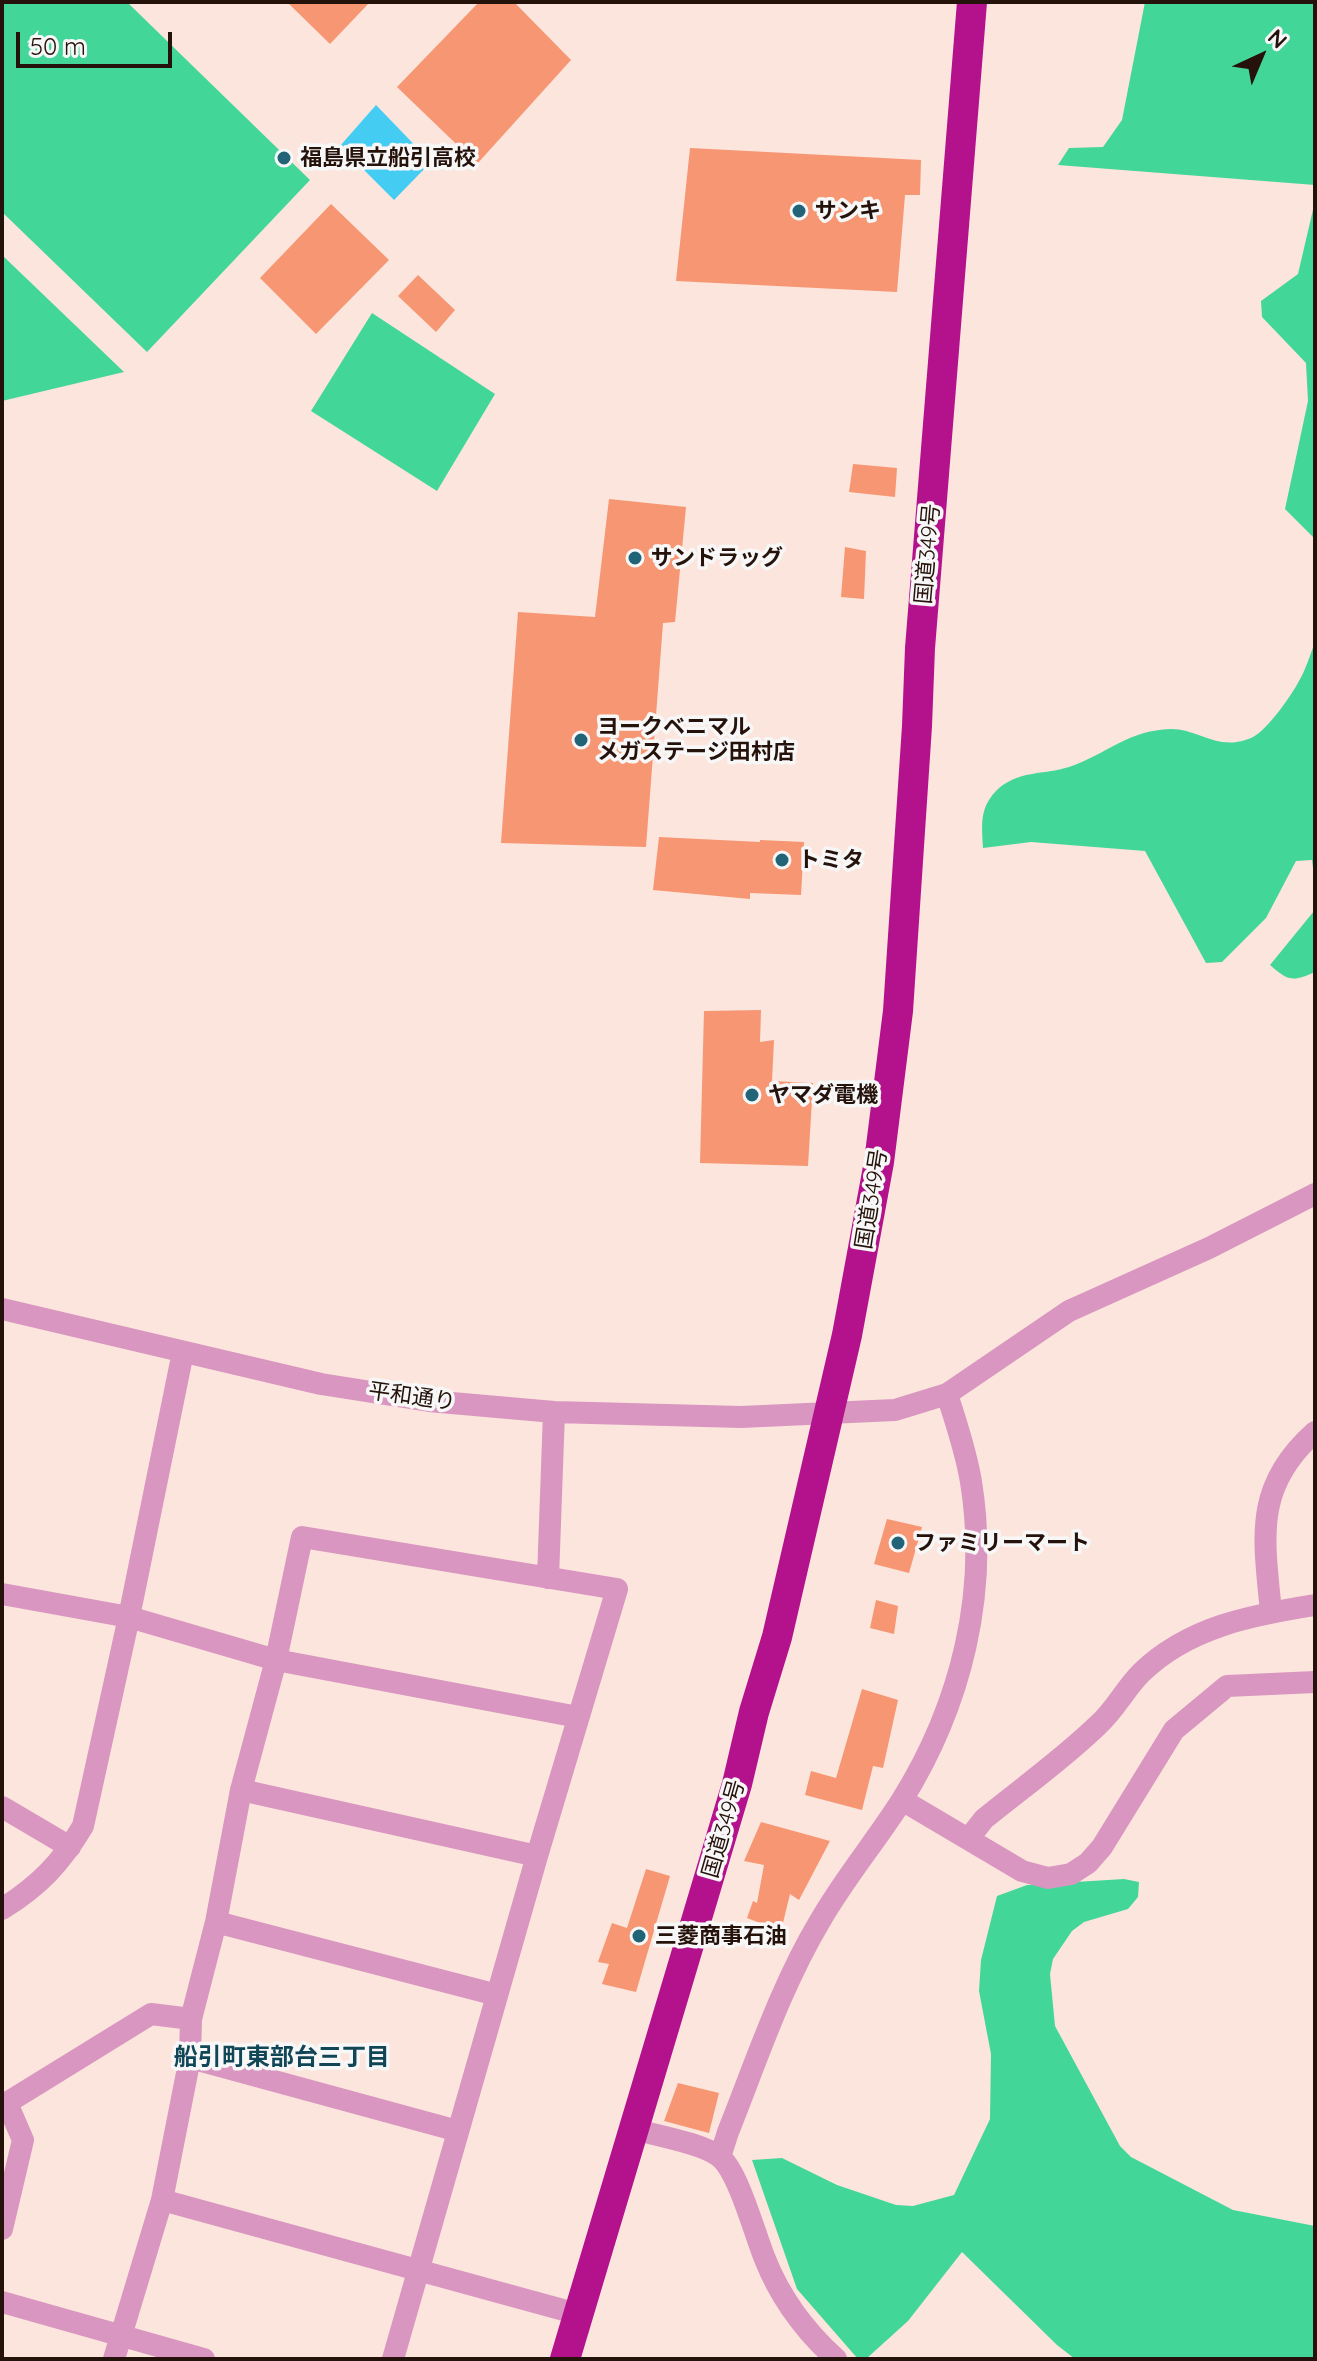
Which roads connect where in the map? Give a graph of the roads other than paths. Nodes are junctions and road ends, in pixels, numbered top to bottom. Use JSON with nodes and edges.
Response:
{"nodes":[{"id":1,"x":972,"y":2,"type":"edge"},
{"id":2,"x":1315,"y":1194,"type":"edge"},
{"id":3,"x":2,"y":1309,"type":"edge"},
{"id":4,"x":183,"y":1352,"type":"junction"},
{"id":5,"x":947,"y":1394,"type":"junction"},
{"id":6,"x":554,"y":1412,"type":"junction"},
{"id":7,"x":830,"y":1413,"type":"junction"},
{"id":8,"x":1315,"y":1432,"type":"edge"},
{"id":9,"x":548,"y":1578,"type":"junction"},
{"id":10,"x":2,"y":1594,"type":"edge"},
{"id":11,"x":1315,"y":1605,"type":"edge"},
{"id":12,"x":1271,"y":1612,"type":"junction"},
{"id":13,"x":129,"y":1617,"type":"junction"},
{"id":14,"x":276,"y":1660,"type":"junction"},
{"id":15,"x":1315,"y":1682,"type":"edge"},
{"id":16,"x":578,"y":1717,"type":"junction"},
{"id":17,"x":241,"y":1790,"type":"junction"},
{"id":18,"x":902,"y":1800,"type":"junction"},
{"id":19,"x":2,"y":1807,"type":"edge"},
{"id":20,"x":969,"y":1838,"type":"junction"},
{"id":21,"x":70,"y":1847,"type":"junction"},
{"id":22,"x":537,"y":1856,"type":"junction"},
{"id":23,"x":2,"y":1909,"type":"edge"},
{"id":24,"x":216,"y":1922,"type":"junction"},
{"id":25,"x":497,"y":1995,"type":"junction"},
{"id":26,"x":191,"y":2019,"type":"junction"},
{"id":27,"x":190,"y":2058,"type":"junction"},
{"id":28,"x":5,"y":2105,"type":"edge"},
{"id":29,"x":633,"y":2129,"type":"junction"},
{"id":30,"x":458,"y":2131,"type":"junction"},
{"id":31,"x":720,"y":2157,"type":"junction"},
{"id":32,"x":162,"y":2200,"type":"junction"},
{"id":33,"x":2,"y":2229,"type":"edge"},
{"id":34,"x":419,"y":2272,"type":"junction"},
{"id":35,"x":2,"y":2302,"type":"edge"},
{"id":36,"x":578,"y":2314,"type":"junction"},
{"id":37,"x":121,"y":2335,"type":"junction"},
{"id":38,"x":114,"y":2359,"type":"edge"},
{"id":39,"x":204,"y":2359,"type":"edge"},
{"id":40,"x":393,"y":2359,"type":"edge"},
{"id":41,"x":565,"y":2359,"type":"edge"},
{"id":42,"x":836,"y":2359,"type":"edge"}],
"edges":[{"from":1,"to":7,"type":"highway","name":"国道349号"},
{"from":2,"to":5,"type":"street","name":"平和通り"},
{"from":3,"to":4,"type":"street","name":"平和通り"},
{"from":4,"to":6,"type":"street","name":"平和通り"},
{"from":4,"to":13,"type":"street"},
{"from":5,"to":7,"type":"street","name":"平和通り"},
{"from":5,"to":18,"type":"street"},
{"from":6,"to":7,"type":"street","name":"平和通り"},
{"from":6,"to":9,"type":"street"},
{"from":7,"to":29,"type":"highway","name":"国道349号"},
{"from":8,"to":12,"type":"street"},
{"from":9,"to":14,"type":"street"},
{"from":9,"to":16,"type":"street"},
{"from":10,"to":13,"type":"street"},
{"from":11,"to":12,"type":"street"},
{"from":12,"to":20,"type":"street"},
{"from":13,"to":14,"type":"street"},
{"from":13,"to":21,"type":"street"},
{"from":14,"to":16,"type":"street"},
{"from":14,"to":17,"type":"street"},
{"from":15,"to":20,"type":"street"},
{"from":16,"to":22,"type":"street"},
{"from":17,"to":22,"type":"street"},
{"from":17,"to":24,"type":"street"},
{"from":18,"to":20,"type":"street"},
{"from":18,"to":31,"type":"street"},
{"from":19,"to":21,"type":"street"},
{"from":21,"to":23,"type":"street"},
{"from":22,"to":25,"type":"street"},
{"from":24,"to":25,"type":"street"},
{"from":24,"to":26,"type":"street"},
{"from":25,"to":30,"type":"street"},
{"from":26,"to":27,"type":"street"},
{"from":26,"to":28,"type":"street"},
{"from":27,"to":30,"type":"street"},
{"from":27,"to":32,"type":"street"},
{"from":28,"to":33,"type":"street"},
{"from":29,"to":31,"type":"street"},
{"from":29,"to":36,"type":"highway","name":"国道349号"},
{"from":30,"to":34,"type":"street"},
{"from":31,"to":42,"type":"street"},
{"from":32,"to":34,"type":"street"},
{"from":32,"to":37,"type":"street"},
{"from":34,"to":36,"type":"street"},
{"from":34,"to":40,"type":"street"},
{"from":35,"to":37,"type":"street"},
{"from":36,"to":41,"type":"highway","name":"国道349号"},
{"from":37,"to":38,"type":"street"},
{"from":37,"to":39,"type":"street"}]}
